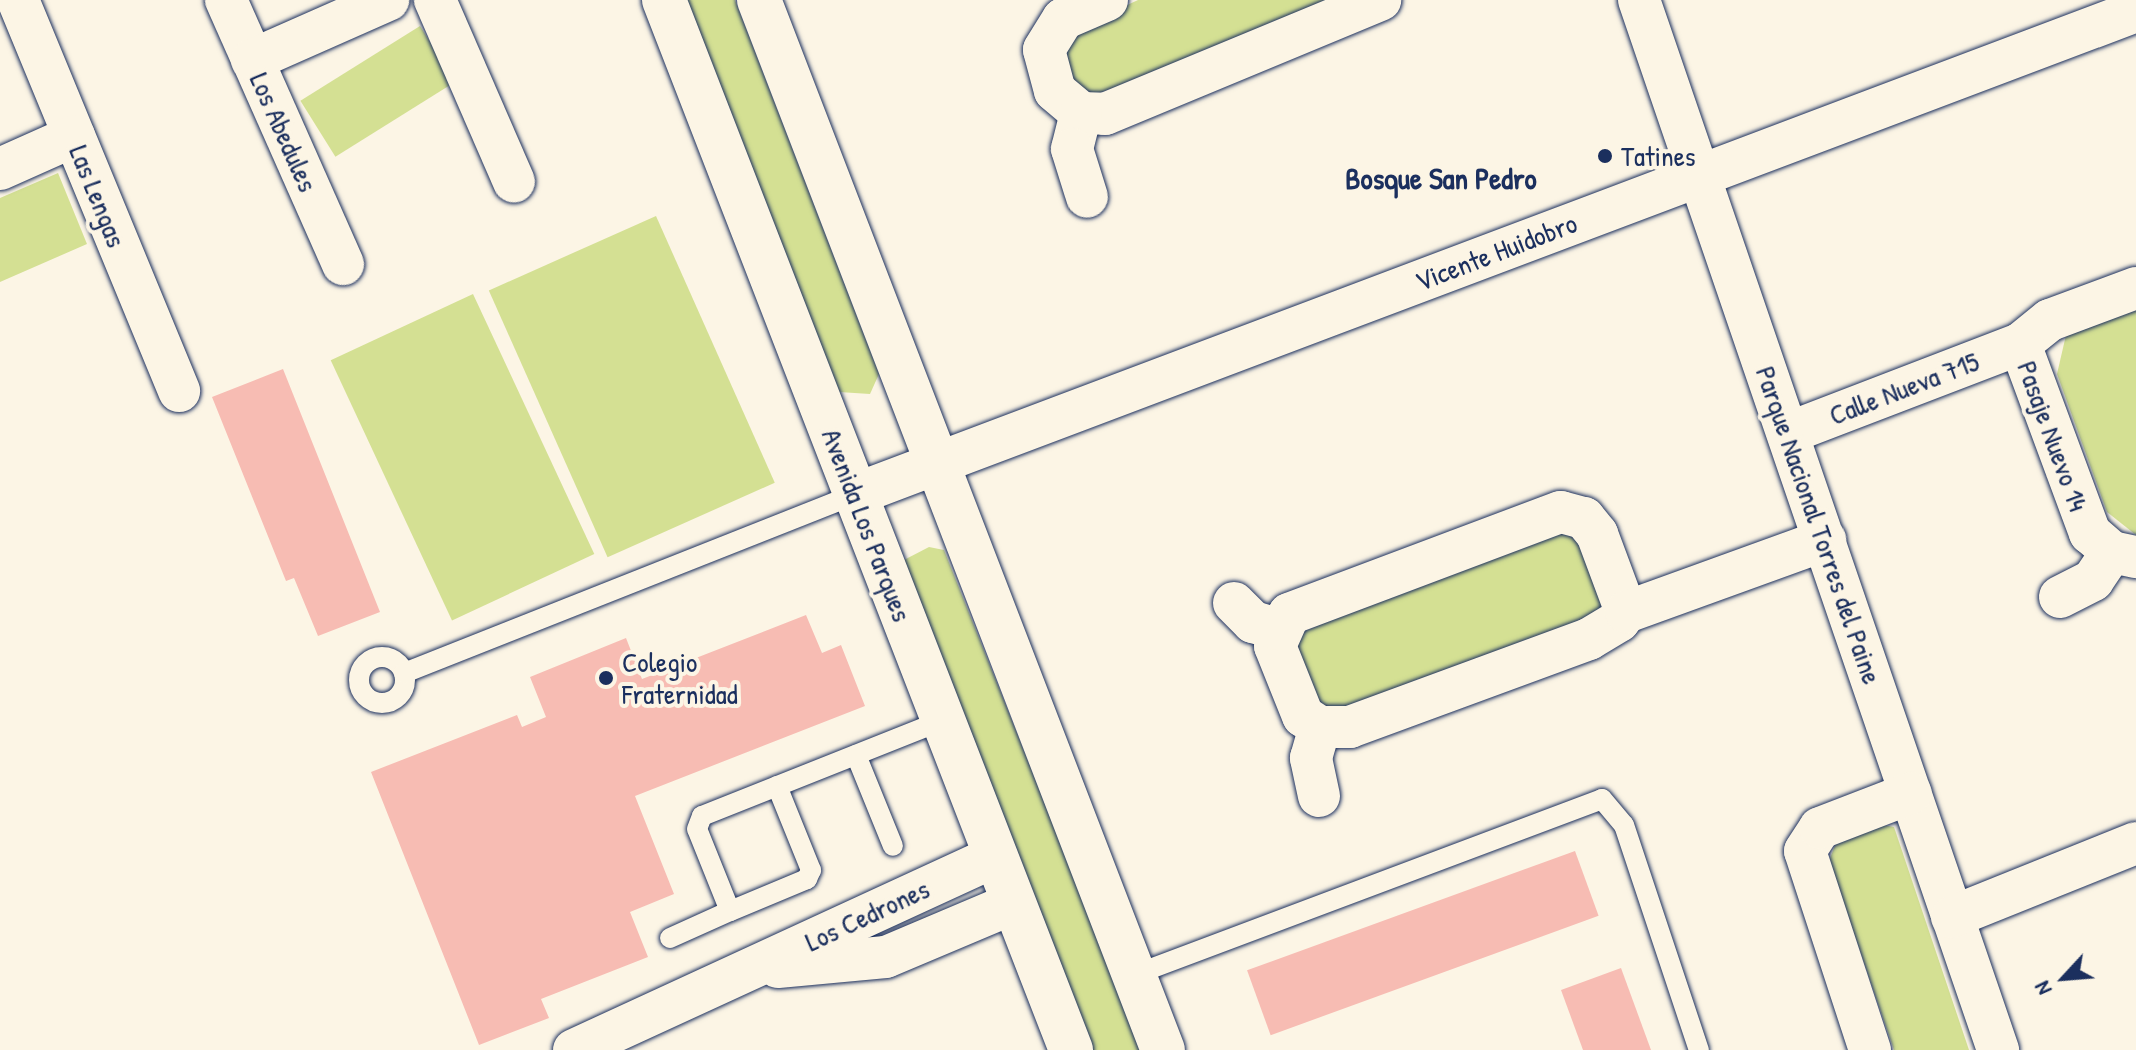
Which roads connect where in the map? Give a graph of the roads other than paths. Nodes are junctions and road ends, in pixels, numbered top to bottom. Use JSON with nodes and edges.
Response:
{"nodes":[{"id":1,"x":18,"y":0,"type":"edge"},
{"id":2,"x":226,"y":0,"type":"edge"},
{"id":3,"x":388,"y":0,"type":"edge"},
{"id":4,"x":435,"y":0,"type":"edge"},
{"id":5,"x":664,"y":0,"type":"edge"},
{"id":6,"x":1107,"y":0,"type":"edge"},
{"id":7,"x":1639,"y":0,"type":"edge"},
{"id":8,"x":763,"y":1,"type":"edge"},
{"id":9,"x":1368,"y":2,"type":"edge"},
{"id":10,"x":2136,"y":11,"type":"edge"},
{"id":11,"x":252,"y":60,"type":"junction"},
{"id":12,"x":1081,"y":113,"type":"junction"},
{"id":13,"x":74,"y":136,"type":"junction"},
{"id":14,"x":0,"y":169,"type":"edge"},
{"id":15,"x":1701,"y":175,"type":"junction"},
{"id":16,"x":514,"y":182,"type":"dead end"},
{"id":17,"x":1087,"y":197,"type":"dead end"},
{"id":18,"x":343,"y":264,"type":"dead end"},
{"id":19,"x":2136,"y":288,"type":"edge"},
{"id":20,"x":2020,"y":344,"type":"junction"},
{"id":21,"x":179,"y":391,"type":"dead end"},
{"id":22,"x":1788,"y":433,"type":"junction"},
{"id":23,"x":936,"y":464,"type":"junction"},
{"id":24,"x":856,"y":494,"type":"junction"},
{"id":25,"x":1825,"y":540,"type":"junction"},
{"id":26,"x":2124,"y":554,"type":"edge"},
{"id":27,"x":2060,"y":597,"type":"dead end"},
{"id":28,"x":1234,"y":603,"type":"dead end"},
{"id":29,"x":1626,"y":612,"type":"junction"},
{"id":30,"x":1278,"y":629,"type":"junction"},
{"id":31,"x":404,"y":673,"type":"dead end"},
{"id":32,"x":943,"y":720,"type":"junction"},
{"id":33,"x":1320,"y":727,"type":"junction"},
{"id":34,"x":856,"y":755,"type":"junction"},
{"id":35,"x":777,"y":786,"type":"junction"},
{"id":36,"x":1911,"y":793,"type":"junction"},
{"id":37,"x":1319,"y":796,"type":"dead end"},
{"id":38,"x":2136,"y":843,"type":"edge"},
{"id":39,"x":893,"y":846,"type":"dead end"},
{"id":40,"x":996,"y":856,"type":"junction"},
{"id":41,"x":1014,"y":903,"type":"junction"},
{"id":42,"x":730,"y":911,"type":"junction"},
{"id":43,"x":1952,"y":917,"type":"junction"},
{"id":44,"x":670,"y":938,"type":"dead end"},
{"id":45,"x":738,"y":975,"type":"junction"},
{"id":46,"x":1134,"y":975,"type":"junction"},
{"id":47,"x":574,"y":1050,"type":"edge"},
{"id":48,"x":1071,"y":1050,"type":"edge"},
{"id":49,"x":1163,"y":1050,"type":"edge"},
{"id":50,"x":1699,"y":1050,"type":"edge"},
{"id":51,"x":1870,"y":1050,"type":"edge"},
{"id":52,"x":1998,"y":1050,"type":"edge"}],
"edges":[{"from":1,"to":13,"type":"street","name":"Las Lengas"},
{"from":2,"to":11,"type":"street","name":"Los Abedules"},
{"from":3,"to":11,"type":"street"},
{"from":4,"to":16,"type":"street"},
{"from":5,"to":24,"type":"main road","name":"Avenida Los Parques"},
{"from":6,"to":12,"type":"street"},
{"from":7,"to":15,"type":"street","name":"Parque Nacional Torres del Paine"},
{"from":8,"to":23,"type":"main road"},
{"from":9,"to":12,"type":"street"},
{"from":10,"to":15,"type":"street","name":"Vicente Huidobro"},
{"from":11,"to":18,"type":"street","name":"Los Abedules"},
{"from":12,"to":17,"type":"street"},
{"from":13,"to":14,"type":"street"},
{"from":13,"to":21,"type":"street","name":"Las Lengas"},
{"from":15,"to":22,"type":"street","name":"Parque Nacional Torres del Paine"},
{"from":15,"to":23,"type":"street","name":"Vicente Huidobro"},
{"from":19,"to":20,"type":"street","name":"Pasaje Nuevo 14"},
{"from":20,"to":22,"type":"street","name":"Calle Nueva 715"},
{"from":20,"to":26,"type":"street","name":"Pasaje Nuevo 14"},
{"from":22,"to":25,"type":"street","name":"Parque Nacional Torres del Paine"},
{"from":23,"to":24,"type":"street","name":"Vicente Huidobro"},
{"from":23,"to":46,"type":"main road"},
{"from":24,"to":31,"type":"lane"},
{"from":24,"to":32,"type":"main road","name":"Avenida Los Parques"},
{"from":25,"to":29,"type":"street"},
{"from":25,"to":36,"type":"street","name":"Parque Nacional Torres del Paine"},
{"from":26,"to":27,"type":"street","name":"Pasaje Nuevo 14"},
{"from":28,"to":30,"type":"street"},
{"from":29,"to":30,"type":"street"},
{"from":29,"to":33,"type":"street"},
{"from":30,"to":33,"type":"street"},
{"from":32,"to":34,"type":"lane"},
{"from":32,"to":40,"type":"main road","name":"Avenida Los Parques"},
{"from":33,"to":37,"type":"street"},
{"from":34,"to":35,"type":"lane"},
{"from":34,"to":39,"type":"lane"},
{"from":35,"to":42,"type":"lane"},
{"from":35,"to":42,"type":"lane"},
{"from":36,"to":43,"type":"street","name":"Parque Nacional Torres del Paine"},
{"from":36,"to":51,"type":"street"},
{"from":38,"to":43,"type":"street"},
{"from":40,"to":41,"type":"main road","name":"Avenida Los Parques"},
{"from":40,"to":45,"type":"street","name":"Los Cedrones"},
{"from":41,"to":45,"type":"street","name":"Los Cedrones"},
{"from":41,"to":48,"type":"main road","name":"Avenida Los Parques"},
{"from":42,"to":44,"type":"lane"},
{"from":43,"to":52,"type":"street","name":"Parque Nacional Torres del Paine"},
{"from":45,"to":47,"type":"street","name":"Los Cedrones"},
{"from":46,"to":49,"type":"main road"},
{"from":46,"to":50,"type":"lane"}]}
